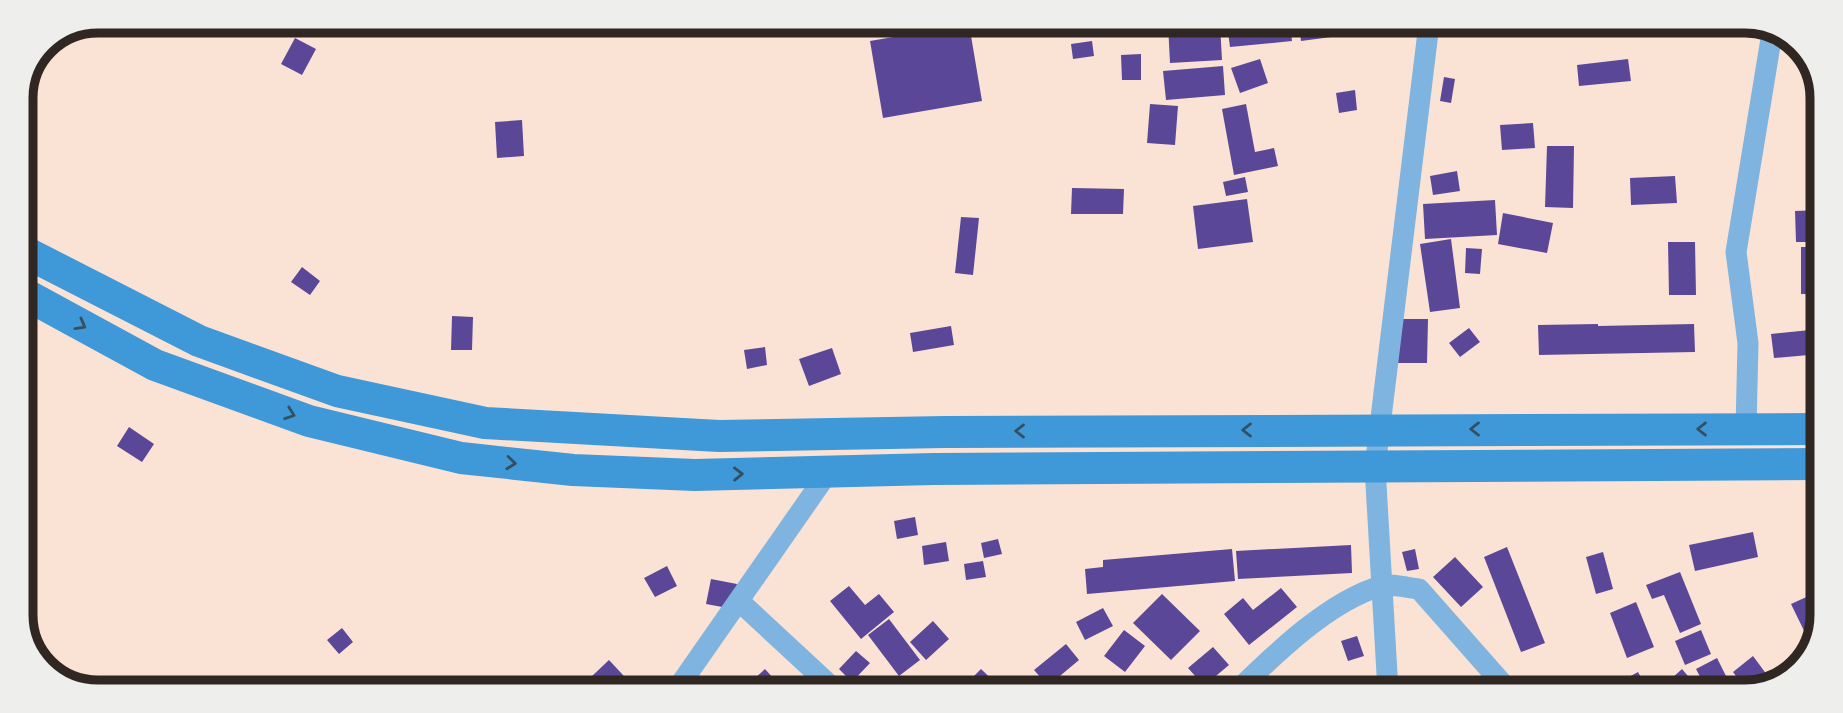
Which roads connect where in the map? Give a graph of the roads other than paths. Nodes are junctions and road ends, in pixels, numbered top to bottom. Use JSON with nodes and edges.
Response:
{"nodes":[{"id":1,"x":1428,"y":33,"type":"edge"},
{"id":2,"x":1772,"y":39,"type":"edge"},
{"id":3,"x":33,"y":256,"type":"edge"},
{"id":4,"x":33,"y":299,"type":"edge"},
{"id":5,"x":1378,"y":429,"type":"junction"},
{"id":6,"x":1746,"y":429,"type":"junction"},
{"id":7,"x":1810,"y":429,"type":"edge"},
{"id":8,"x":1810,"y":464,"type":"edge"},
{"id":9,"x":1375,"y":467,"type":"junction"},
{"id":10,"x":830,"y":471,"type":"junction"},
{"id":11,"x":1383,"y":585,"type":"junction"},
{"id":12,"x":739,"y":601,"type":"junction"},
{"id":13,"x":683,"y":680,"type":"edge"},
{"id":14,"x":824,"y":680,"type":"edge"},
{"id":15,"x":1249,"y":680,"type":"edge"},
{"id":16,"x":1387,"y":680,"type":"edge"},
{"id":17,"x":1499,"y":680,"type":"edge"}],
"edges":[{"from":1,"to":5,"type":"street"},
{"from":2,"to":6,"type":"street"},
{"from":5,"to":3,"type":"main road","one_way":true},
{"from":4,"to":10,"type":"main road","one_way":true},
{"from":6,"to":5,"type":"main road","one_way":true},
{"from":5,"to":9,"type":"street"},
{"from":6,"to":7,"type":"main road"},
{"from":8,"to":9,"type":"main road"},
{"from":9,"to":10,"type":"main road"},
{"from":9,"to":11,"type":"street"},
{"from":10,"to":12,"type":"street"},
{"from":11,"to":15,"type":"street"},
{"from":11,"to":16,"type":"street"},
{"from":11,"to":17,"type":"street"},
{"from":12,"to":13,"type":"street"},
{"from":12,"to":14,"type":"street"}]}
